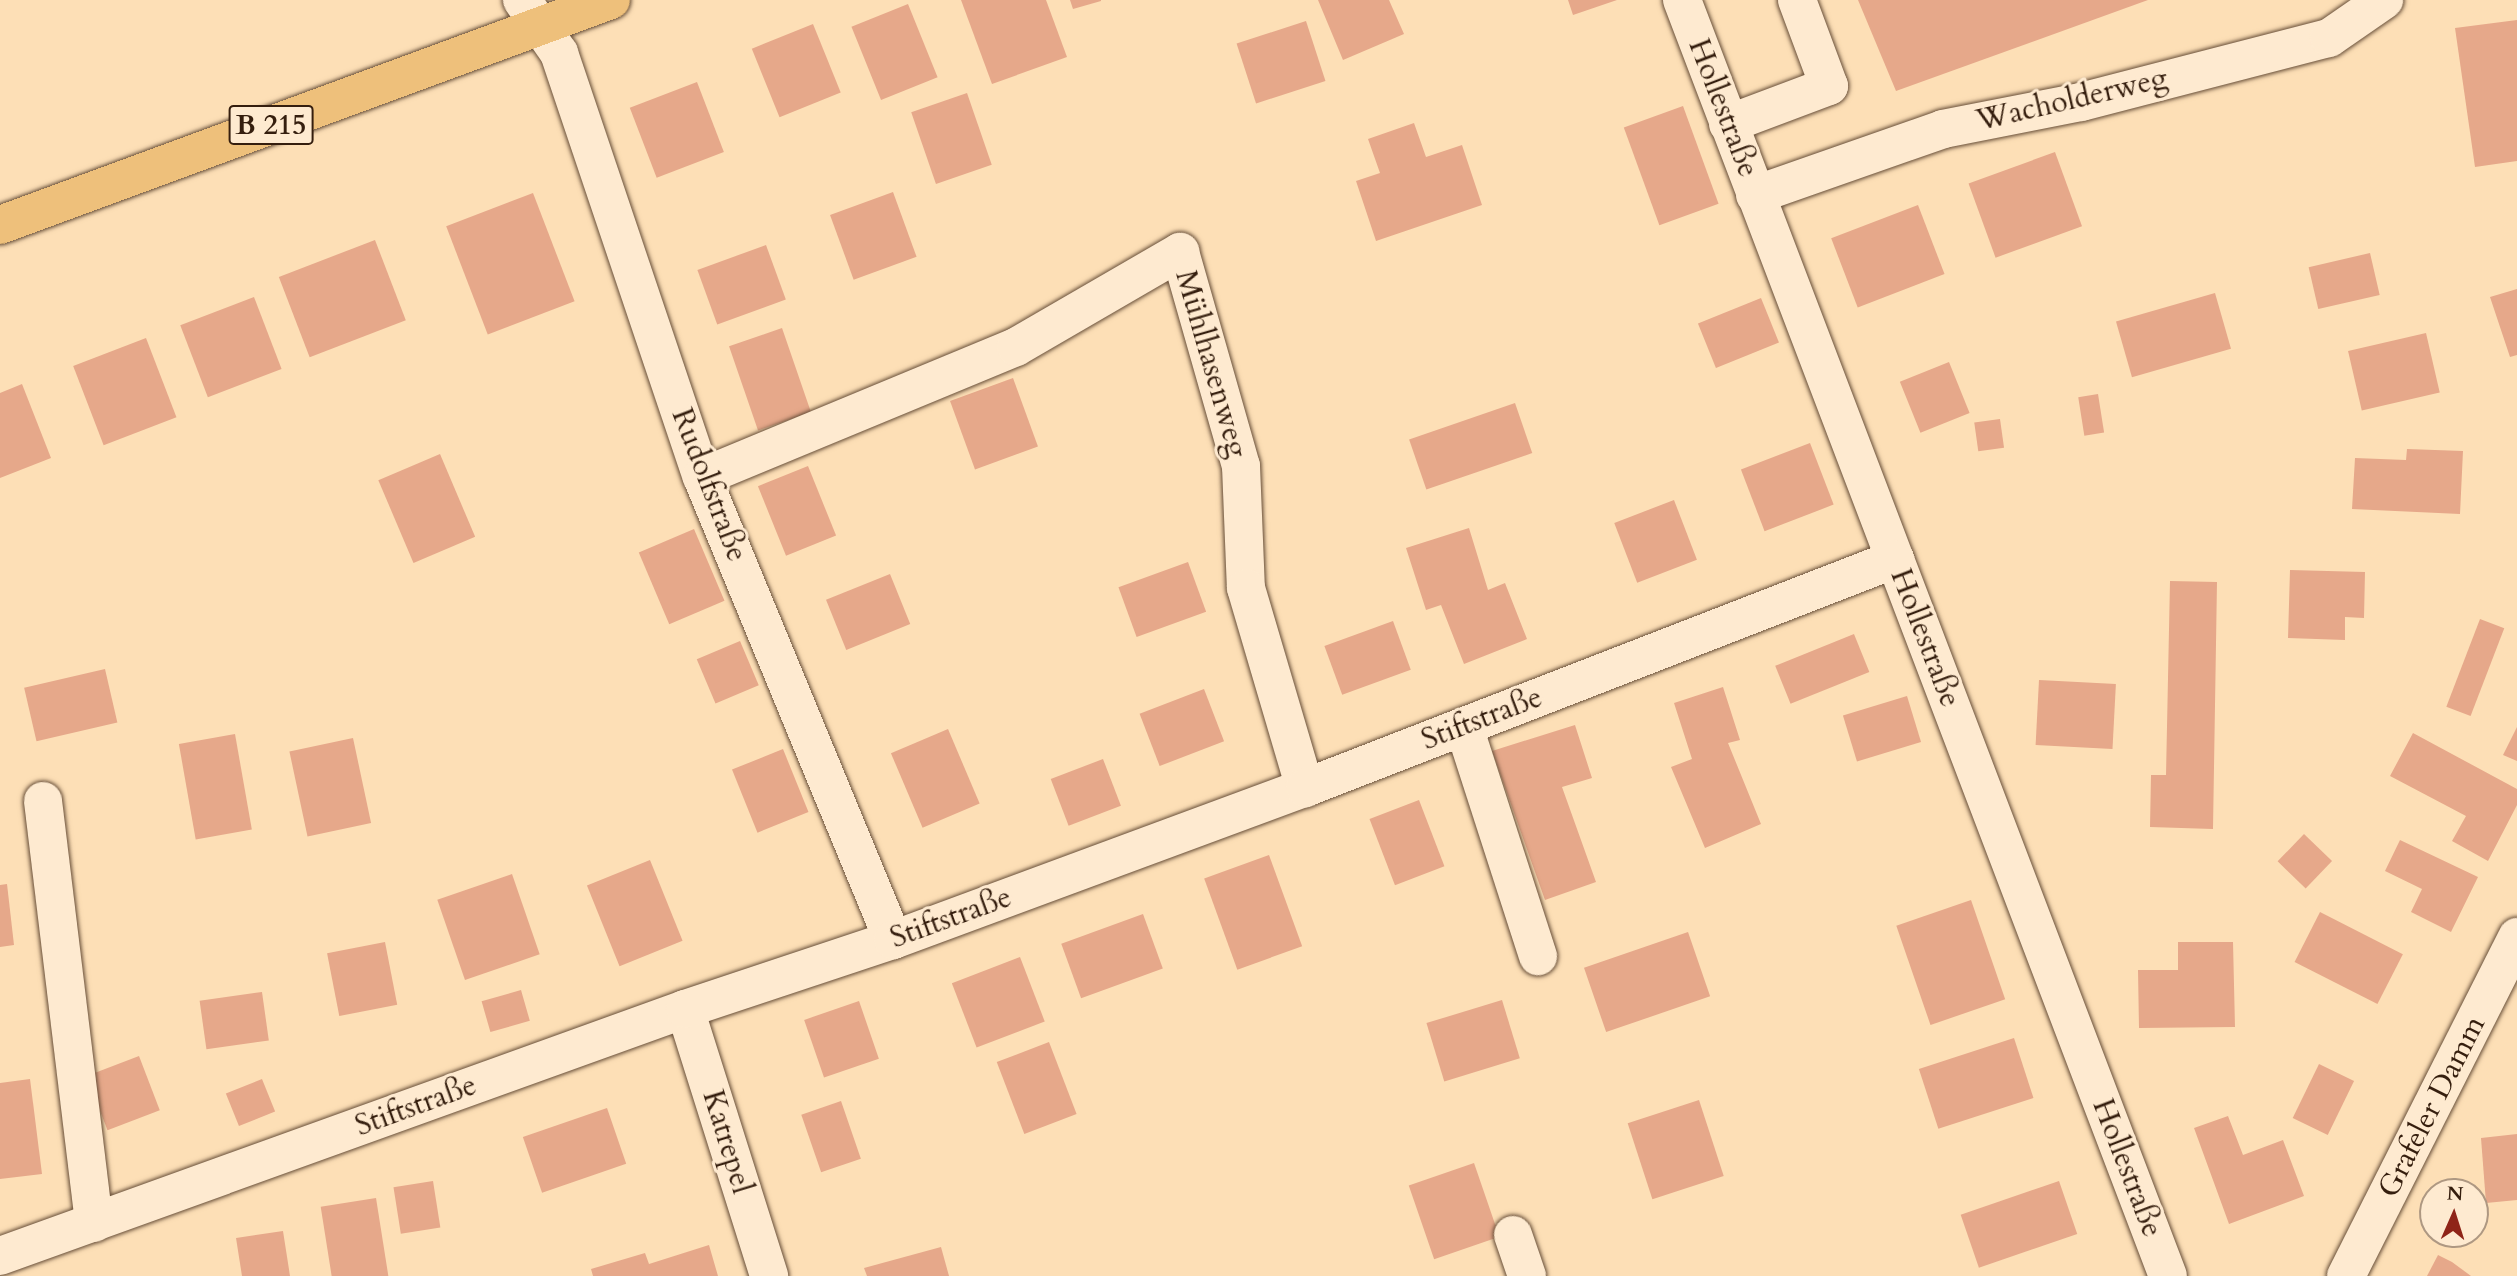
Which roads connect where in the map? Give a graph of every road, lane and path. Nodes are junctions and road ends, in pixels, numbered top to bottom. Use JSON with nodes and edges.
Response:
{"nodes":[{"id":1,"x":611,"y":0,"type":"edge"},
{"id":2,"x":1682,"y":0,"type":"edge"},
{"id":3,"x":1797,"y":0,"type":"edge"},
{"id":4,"x":2384,"y":0,"type":"edge"},
{"id":5,"x":532,"y":12,"type":"edge"},
{"id":6,"x":1728,"y":124,"type":"junction"},
{"id":7,"x":1755,"y":195,"type":"junction"},
{"id":8,"x":0,"y":225,"type":"edge"},
{"id":9,"x":702,"y":477,"type":"junction"},
{"id":10,"x":1895,"y":559,"type":"junction"},
{"id":11,"x":1464,"y":727,"type":"junction"},
{"id":12,"x":1305,"y":788,"type":"junction"},
{"id":13,"x":43,"y":801,"type":"dead end"},
{"id":14,"x":2517,"y":937,"type":"edge"},
{"id":15,"x":893,"y":940,"type":"junction"},
{"id":16,"x":1538,"y":956,"type":"dead end"},
{"id":17,"x":685,"y":1009,"type":"junction"},
{"id":18,"x":93,"y":1223,"type":"junction"},
{"id":19,"x":1513,"y":1235,"type":"dead end"},
{"id":20,"x":0,"y":1256,"type":"edge"},
{"id":21,"x":769,"y":1276,"type":"edge"},
{"id":22,"x":1527,"y":1276,"type":"edge"},
{"id":23,"x":2168,"y":1276,"type":"edge"},
{"id":24,"x":2346,"y":1276,"type":"edge"}],
"edges":[{"from":1,"to":5,"type":"main road","number":"B 215"},
{"from":2,"to":6,"type":"street","name":"Hollestraße"},
{"from":3,"to":6,"type":"street"},
{"from":4,"to":7,"type":"street","name":"Wacholderweg"},
{"from":5,"to":8,"type":"main road","number":"B 215"},
{"from":5,"to":9,"type":"street","name":"Rudolfstraße"},
{"from":6,"to":7,"type":"street","name":"Hollestraße"},
{"from":7,"to":10,"type":"street","name":"Hollestraße"},
{"from":9,"to":12,"type":"street","name":"Mühlhasenweg"},
{"from":9,"to":15,"type":"street","name":"Rudolfstraße"},
{"from":10,"to":11,"type":"street","name":"Stiftstraße"},
{"from":10,"to":23,"type":"street","name":"Hollestraße"},
{"from":11,"to":12,"type":"street","name":"Stiftstraße"},
{"from":11,"to":16,"type":"street"},
{"from":12,"to":15,"type":"street","name":"Stiftstraße"},
{"from":13,"to":18,"type":"street"},
{"from":14,"to":24,"type":"street","name":"Grafeler Damm"},
{"from":15,"to":17,"type":"street","name":"Stiftstraße"},
{"from":17,"to":18,"type":"street","name":"Stiftstraße"},
{"from":17,"to":21,"type":"street","name":"Katrepel"},
{"from":18,"to":20,"type":"street","name":"Stiftstraße"},
{"from":19,"to":22,"type":"street"}]}
